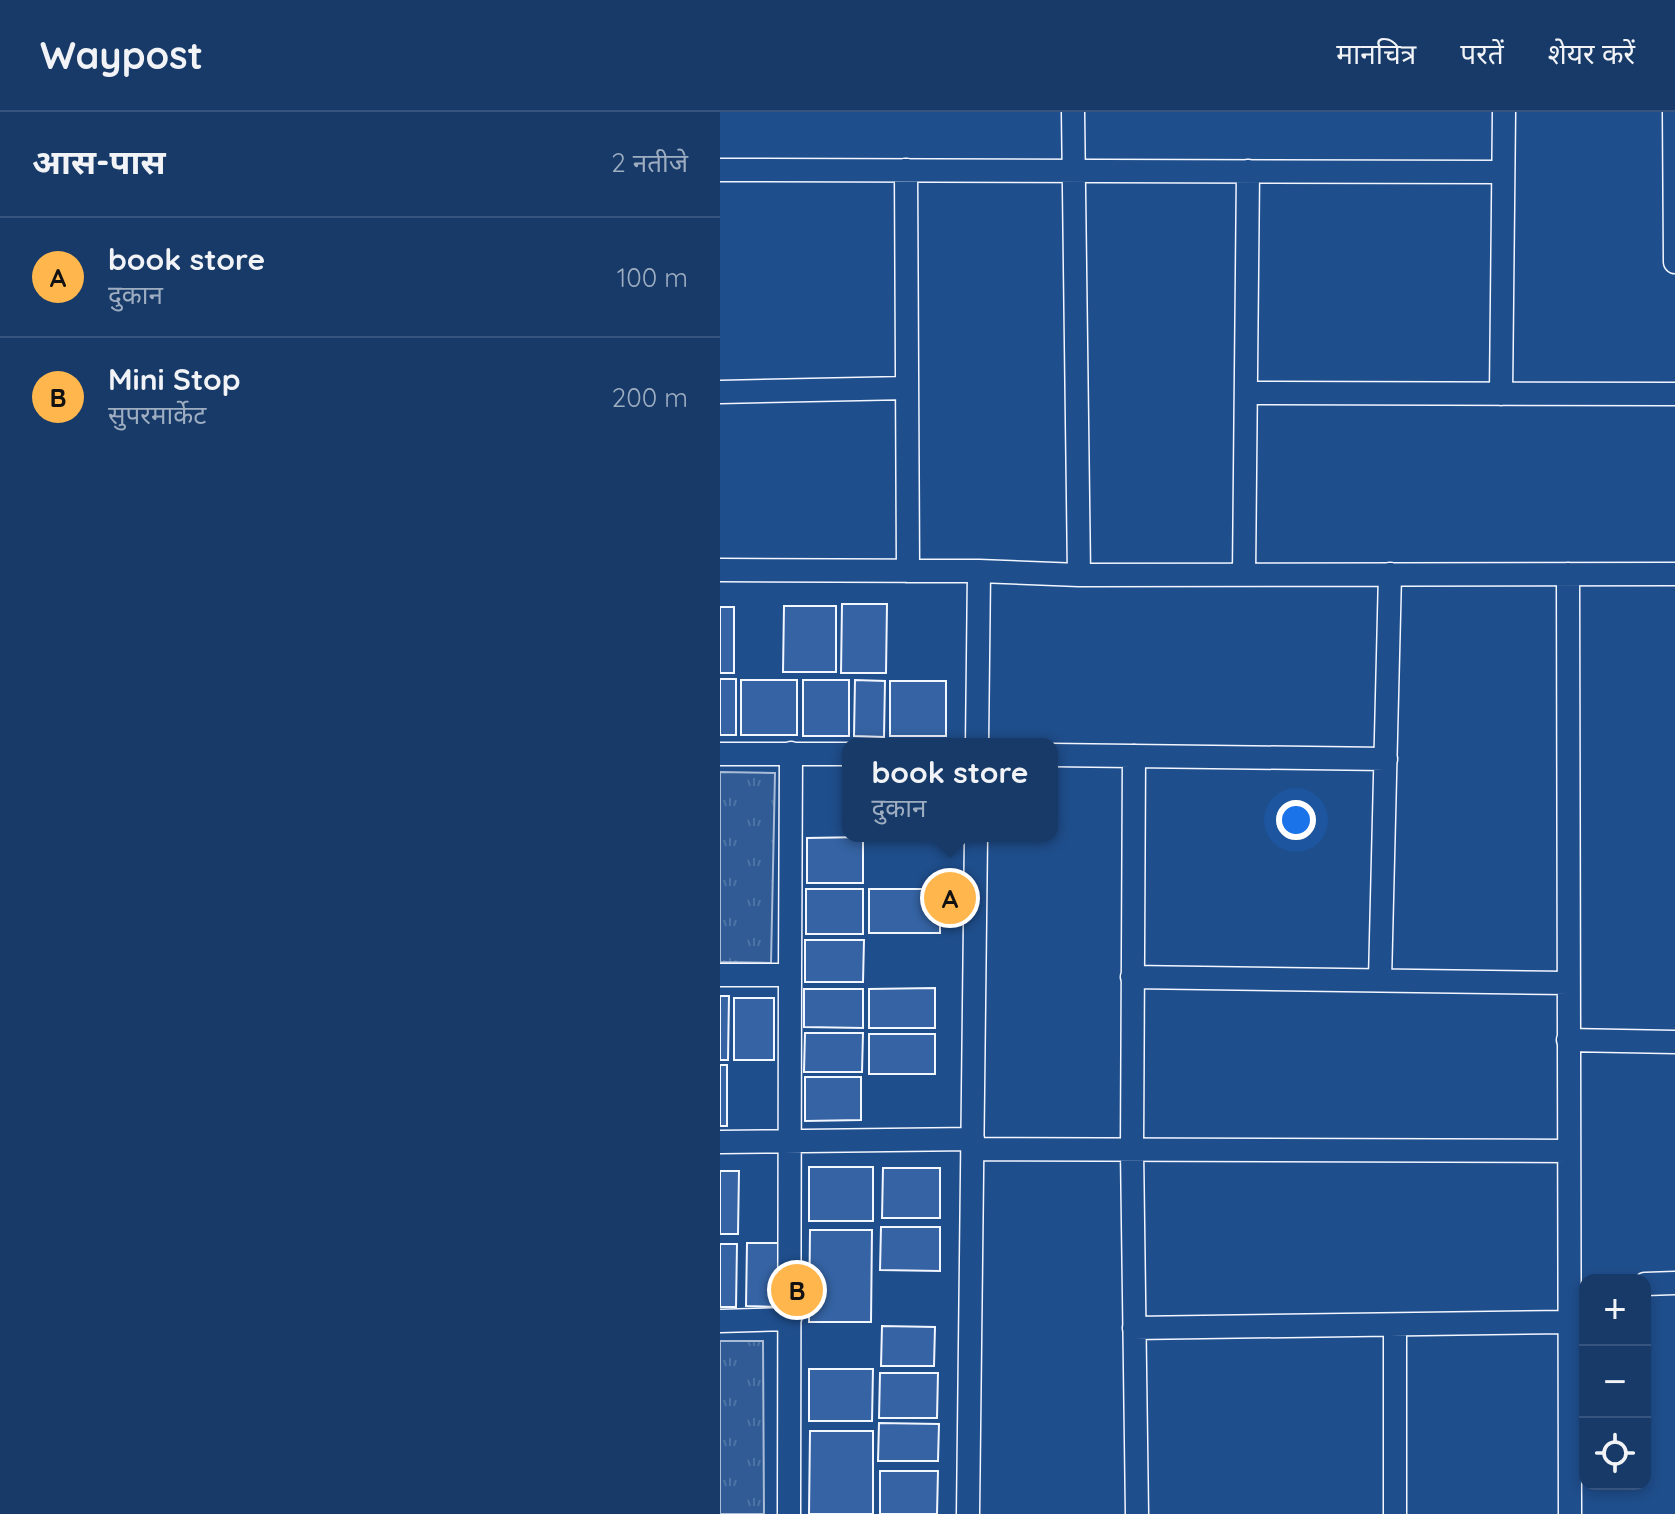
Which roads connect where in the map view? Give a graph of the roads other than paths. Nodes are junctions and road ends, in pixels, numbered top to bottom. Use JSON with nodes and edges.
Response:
{"nodes":[{"id":1,"x":1073,"y":112,"type":"edge"},
{"id":2,"x":1504,"y":112,"type":"edge"},
{"id":3,"x":1674,"y":112,"type":"edge"},
{"id":4,"x":720,"y":170,"type":"edge"},
{"id":5,"x":906,"y":170,"type":"junction"},
{"id":6,"x":1073,"y":170,"type":"junction"},
{"id":7,"x":1248,"y":171,"type":"junction"},
{"id":8,"x":1503,"y":172,"type":"junction"},
{"id":9,"x":1675,"y":262,"type":"edge"},
{"id":10,"x":907,"y":388,"type":"junction"},
{"id":11,"x":720,"y":392,"type":"edge"},
{"id":12,"x":1246,"y":393,"type":"junction"},
{"id":13,"x":1501,"y":394,"type":"junction"},
{"id":14,"x":1675,"y":394,"type":"edge"},
{"id":15,"x":720,"y":570,"type":"edge"},
{"id":16,"x":908,"y":571,"type":"junction"},
{"id":17,"x":979,"y":571,"type":"junction"},
{"id":18,"x":1390,"y":574,"type":"junction"},
{"id":19,"x":1568,"y":574,"type":"junction"},
{"id":20,"x":1675,"y":574,"type":"edge"},
{"id":21,"x":1079,"y":575,"type":"junction"},
{"id":22,"x":1244,"y":575,"type":"junction"},
{"id":23,"x":977,"y":738,"type":"edge"},
{"id":24,"x":791,"y":753,"type":"junction"},
{"id":25,"x":720,"y":754,"type":"edge"},
{"id":26,"x":842,"y":754,"type":"edge"},
{"id":27,"x":1058,"y":755,"type":"edge"},
{"id":28,"x":1134,"y":756,"type":"junction"},
{"id":29,"x":1386,"y":759,"type":"junction"},
{"id":30,"x":976,"y":842,"type":"edge"},
{"id":31,"x":720,"y":975,"type":"edge"},
{"id":32,"x":790,"y":975,"type":"junction"},
{"id":33,"x":1132,"y":977,"type":"junction"},
{"id":34,"x":1380,"y":980,"type":"junction"},
{"id":35,"x":1568,"y":983,"type":"junction"},
{"id":36,"x":1568,"y":1040,"type":"junction"},
{"id":37,"x":1675,"y":1042,"type":"edge"},
{"id":38,"x":790,"y":1141,"type":"junction"},
{"id":39,"x":720,"y":1142,"type":"edge"},
{"id":40,"x":972,"y":1144,"type":"junction"},
{"id":41,"x":1132,"y":1150,"type":"junction"},
{"id":42,"x":1569,"y":1151,"type":"junction"},
{"id":43,"x":1675,"y":1283,"type":"edge"},
{"id":44,"x":1651,"y":1284,"type":"edge"},
{"id":45,"x":1577,"y":1285,"type":"edge"},
{"id":46,"x":790,"y":1319,"type":"junction"},
{"id":47,"x":720,"y":1321,"type":"edge"},
{"id":48,"x":1569,"y":1322,"type":"junction"},
{"id":49,"x":1395,"y":1325,"type":"junction"},
{"id":50,"x":1134,"y":1328,"type":"junction"},
{"id":51,"x":789,"y":1514,"type":"edge"},
{"id":52,"x":968,"y":1514,"type":"edge"},
{"id":53,"x":1137,"y":1514,"type":"edge"},
{"id":54,"x":1395,"y":1514,"type":"edge"},
{"id":55,"x":1570,"y":1514,"type":"edge"}],
"edges":[{"from":1,"to":6,"type":"street"},
{"from":2,"to":8,"type":"street"},
{"from":3,"to":9,"type":"street"},
{"from":4,"to":5,"type":"street"},
{"from":5,"to":6,"type":"street"},
{"from":5,"to":10,"type":"street"},
{"from":6,"to":7,"type":"street"},
{"from":6,"to":21,"type":"street"},
{"from":7,"to":8,"type":"street"},
{"from":7,"to":12,"type":"street"},
{"from":8,"to":13,"type":"street"},
{"from":10,"to":11,"type":"street"},
{"from":10,"to":16,"type":"street"},
{"from":12,"to":13,"type":"street"},
{"from":12,"to":22,"type":"street"},
{"from":13,"to":14,"type":"street"},
{"from":15,"to":16,"type":"street"},
{"from":16,"to":17,"type":"street"},
{"from":17,"to":21,"type":"street"},
{"from":17,"to":23,"type":"street"},
{"from":18,"to":19,"type":"street"},
{"from":18,"to":22,"type":"street"},
{"from":18,"to":29,"type":"street"},
{"from":19,"to":20,"type":"street"},
{"from":19,"to":35,"type":"street"},
{"from":21,"to":22,"type":"street"},
{"from":24,"to":25,"type":"street"},
{"from":24,"to":26,"type":"street"},
{"from":24,"to":32,"type":"street"},
{"from":27,"to":28,"type":"street"},
{"from":28,"to":29,"type":"street"},
{"from":28,"to":33,"type":"street"},
{"from":29,"to":34,"type":"street"},
{"from":30,"to":40,"type":"street"},
{"from":31,"to":32,"type":"street"},
{"from":32,"to":38,"type":"street"},
{"from":33,"to":34,"type":"street"},
{"from":33,"to":41,"type":"street"},
{"from":34,"to":35,"type":"street"},
{"from":35,"to":36,"type":"street"},
{"from":36,"to":37,"type":"street"},
{"from":36,"to":42,"type":"street"},
{"from":38,"to":39,"type":"street"},
{"from":38,"to":40,"type":"street"},
{"from":38,"to":46,"type":"street"},
{"from":40,"to":41,"type":"street"},
{"from":40,"to":52,"type":"street"},
{"from":41,"to":42,"type":"street"},
{"from":41,"to":50,"type":"street"},
{"from":42,"to":45,"type":"street"},
{"from":43,"to":44,"type":"street"},
{"from":45,"to":48,"type":"street"},
{"from":46,"to":47,"type":"street"},
{"from":46,"to":51,"type":"street"},
{"from":48,"to":49,"type":"street"},
{"from":48,"to":55,"type":"street"},
{"from":49,"to":50,"type":"street"},
{"from":49,"to":54,"type":"street"},
{"from":50,"to":53,"type":"street"}]}
